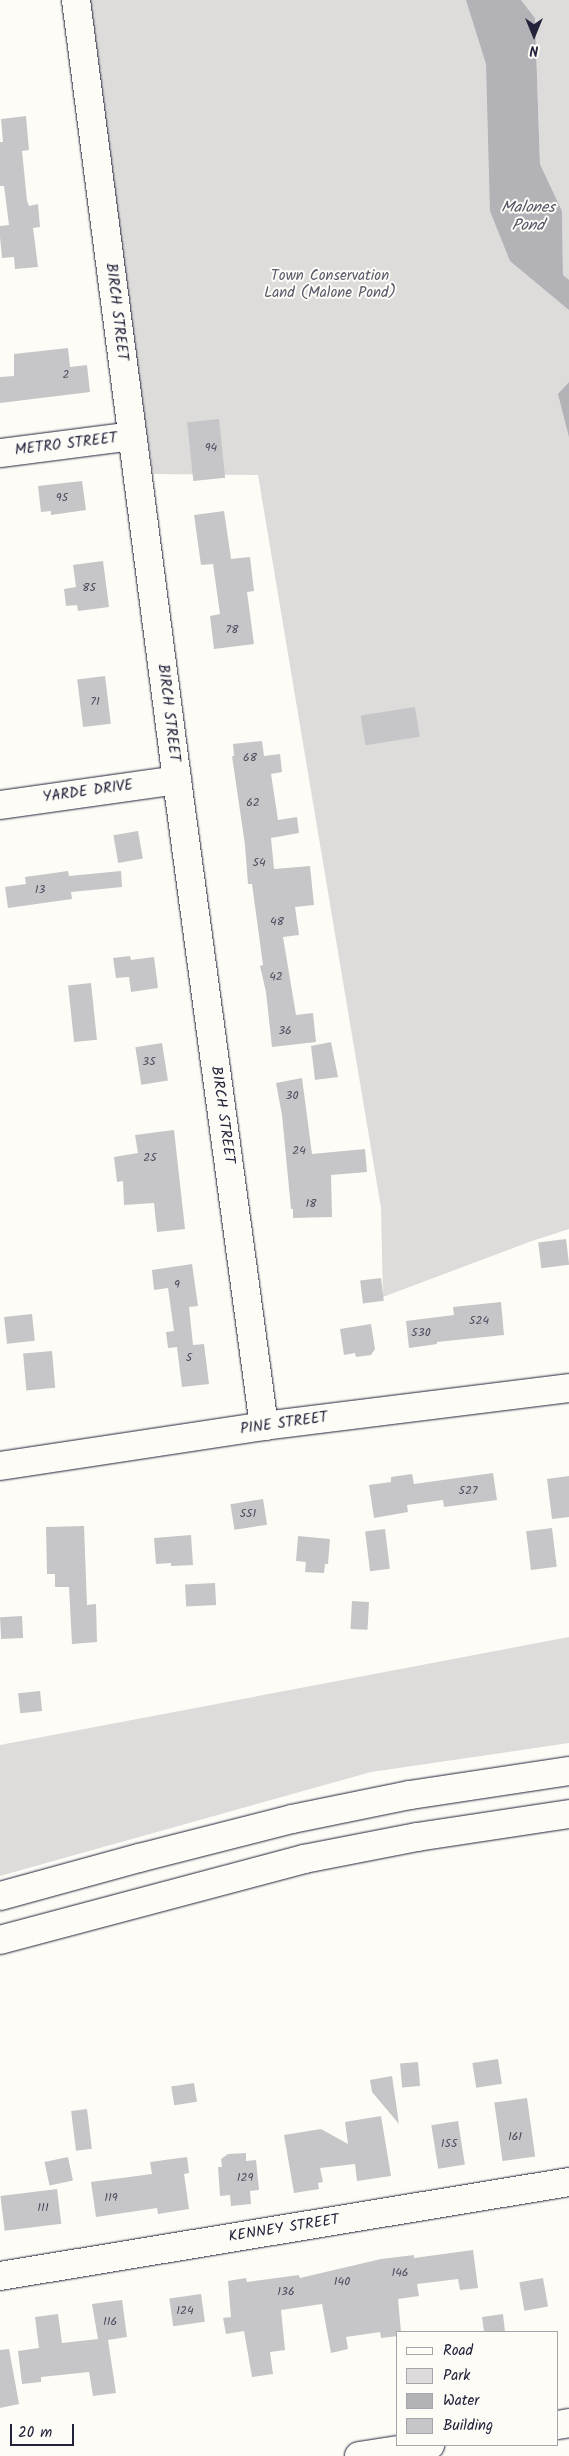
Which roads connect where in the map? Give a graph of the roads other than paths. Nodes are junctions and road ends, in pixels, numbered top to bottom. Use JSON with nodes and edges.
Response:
{"nodes":[{"id":1,"x":76,"y":0,"type":"edge"},
{"id":2,"x":132,"y":436,"type":"junction"},
{"id":3,"x":0,"y":454,"type":"edge"},
{"id":4,"x":177,"y":780,"type":"junction"},
{"id":5,"x":0,"y":805,"type":"edge"},
{"id":6,"x":569,"y":1388,"type":"edge"},
{"id":7,"x":264,"y":1426,"type":"junction"},
{"id":8,"x":0,"y":1466,"type":"edge"},
{"id":9,"x":569,"y":1771,"type":"edge"},
{"id":10,"x":569,"y":1814,"type":"edge"},
{"id":11,"x":0,"y":1896,"type":"edge"},
{"id":12,"x":0,"y":1940,"type":"edge"},
{"id":13,"x":569,"y":2182,"type":"edge"},
{"id":14,"x":0,"y":2276,"type":"edge"},
{"id":15,"x":424,"y":2446,"type":"edge"},
{"id":16,"x":359,"y":2456,"type":"edge"}],
"edges":[{"from":1,"to":2,"type":"main road","name":"BIRCH STREET"},
{"from":2,"to":3,"type":"main road","name":"METRO STREET"},
{"from":2,"to":4,"type":"main road","name":"BIRCH STREET"},
{"from":4,"to":5,"type":"main road","name":"YARDE DRIVE"},
{"from":4,"to":7,"type":"main road","name":"BIRCH STREET"},
{"from":6,"to":7,"type":"main road","name":"PINE STREET"},
{"from":7,"to":8,"type":"main road","name":"PINE STREET"},
{"from":9,"to":11,"type":"main road"},
{"from":10,"to":12,"type":"main road"},
{"from":13,"to":14,"type":"main road","name":"KENNEY STREET"},
{"from":15,"to":16,"type":"main road"}]}
